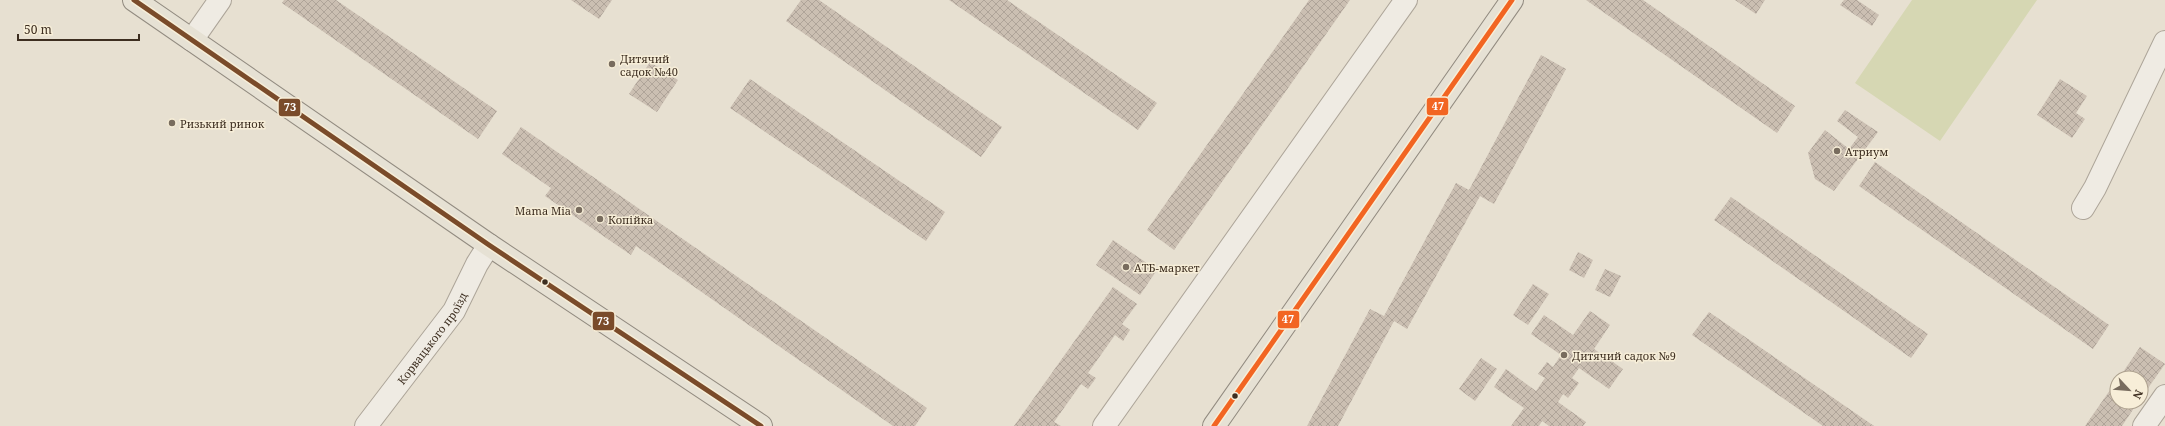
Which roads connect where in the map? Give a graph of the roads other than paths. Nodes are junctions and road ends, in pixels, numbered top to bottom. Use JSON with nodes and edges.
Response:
{"nodes":[{"id":1,"x":134,"y":0,"type":"edge"},
{"id":2,"x":220,"y":0,"type":"edge"},
{"id":3,"x":1406,"y":0,"type":"edge"},
{"id":4,"x":1512,"y":0,"type":"edge"},
{"id":5,"x":192,"y":40,"type":"junction"},
{"id":6,"x":2165,"y":42,"type":"edge"},
{"id":7,"x":2082,"y":208,"type":"dead end"},
{"id":8,"x":489,"y":245,"type":"junction"},
{"id":9,"x":2165,"y":396,"type":"edge"},
{"id":10,"x":366,"y":426,"type":"edge"},
{"id":11,"x":761,"y":426,"type":"edge"},
{"id":12,"x":1104,"y":426,"type":"edge"},
{"id":13,"x":1214,"y":426,"type":"edge"},
{"id":14,"x":2144,"y":426,"type":"edge"}],
"edges":[{"from":1,"to":5,"type":"main road"},
{"from":2,"to":5,"type":"street"},
{"from":3,"to":12,"type":"street"},
{"from":4,"to":13,"type":"main road"},
{"from":5,"to":8,"type":"main road"},
{"from":6,"to":7,"type":"street"},
{"from":8,"to":10,"type":"street","name":"Корвацького проїзд"},
{"from":8,"to":11,"type":"main road"},
{"from":9,"to":14,"type":"street"}]}
